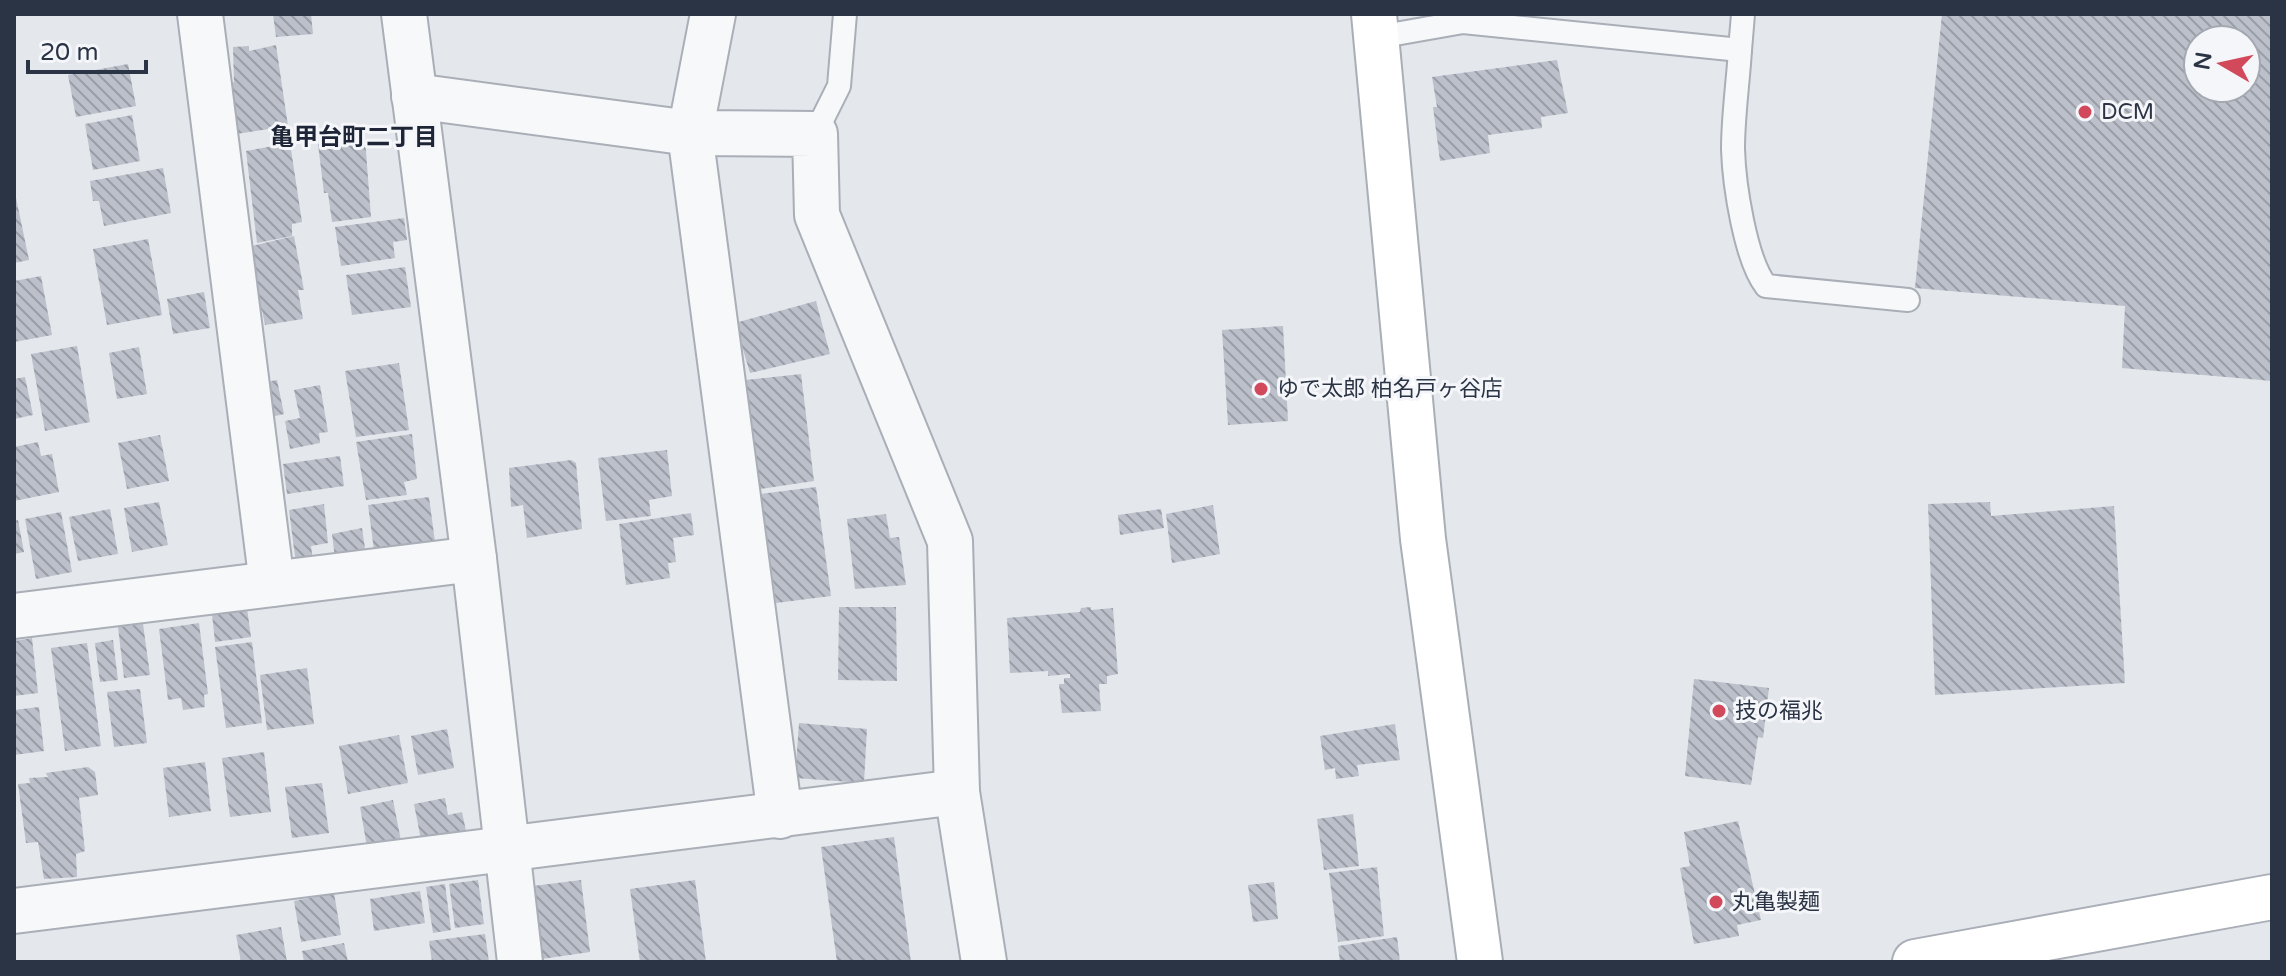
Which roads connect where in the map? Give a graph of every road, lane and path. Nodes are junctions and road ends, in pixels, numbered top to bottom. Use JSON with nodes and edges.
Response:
{"nodes":[{"id":1,"x":200,"y":14,"type":"edge"},
{"id":2,"x":404,"y":14,"type":"edge"},
{"id":3,"x":713,"y":14,"type":"edge"},
{"id":4,"x":845,"y":14,"type":"edge"},
{"id":5,"x":1743,"y":14,"type":"edge"},
{"id":6,"x":1376,"y":25,"type":"edge"},
{"id":7,"x":1740,"y":50,"type":"junction"},
{"id":8,"x":414,"y":96,"type":"junction"},
{"id":9,"x":690,"y":133,"type":"junction"},
{"id":10,"x":815,"y":134,"type":"junction"},
{"id":11,"x":1908,"y":300,"type":"dead end"},
{"id":12,"x":474,"y":559,"type":"junction"},
{"id":13,"x":272,"y":584,"type":"junction"},
{"id":14,"x":14,"y":616,"type":"edge"},
{"id":15,"x":957,"y":792,"type":"junction"},
{"id":16,"x":780,"y":816,"type":"junction"},
{"id":17,"x":508,"y":850,"type":"junction"},
{"id":18,"x":2272,"y":897,"type":"edge"},
{"id":19,"x":14,"y":911,"type":"edge"},
{"id":20,"x":520,"y":962,"type":"edge"},
{"id":21,"x":984,"y":962,"type":"edge"},
{"id":22,"x":1480,"y":962,"type":"edge"},
{"id":23,"x":1915,"y":962,"type":"edge"}],
"edges":[{"from":1,"to":13,"type":"street"},
{"from":2,"to":8,"type":"street"},
{"from":3,"to":9,"type":"street"},
{"from":4,"to":10,"type":"lane"},
{"from":5,"to":7,"type":"lane"},
{"from":6,"to":7,"type":"lane"},
{"from":6,"to":22,"type":"street"},
{"from":7,"to":11,"type":"lane"},
{"from":8,"to":9,"type":"street"},
{"from":8,"to":12,"type":"street"},
{"from":9,"to":10,"type":"street"},
{"from":9,"to":16,"type":"street"},
{"from":10,"to":15,"type":"street"},
{"from":12,"to":13,"type":"street"},
{"from":12,"to":17,"type":"street"},
{"from":13,"to":14,"type":"street"},
{"from":15,"to":16,"type":"street"},
{"from":15,"to":21,"type":"street"},
{"from":16,"to":17,"type":"street"},
{"from":17,"to":19,"type":"street"},
{"from":17,"to":20,"type":"street"},
{"from":18,"to":23,"type":"street"}]}
